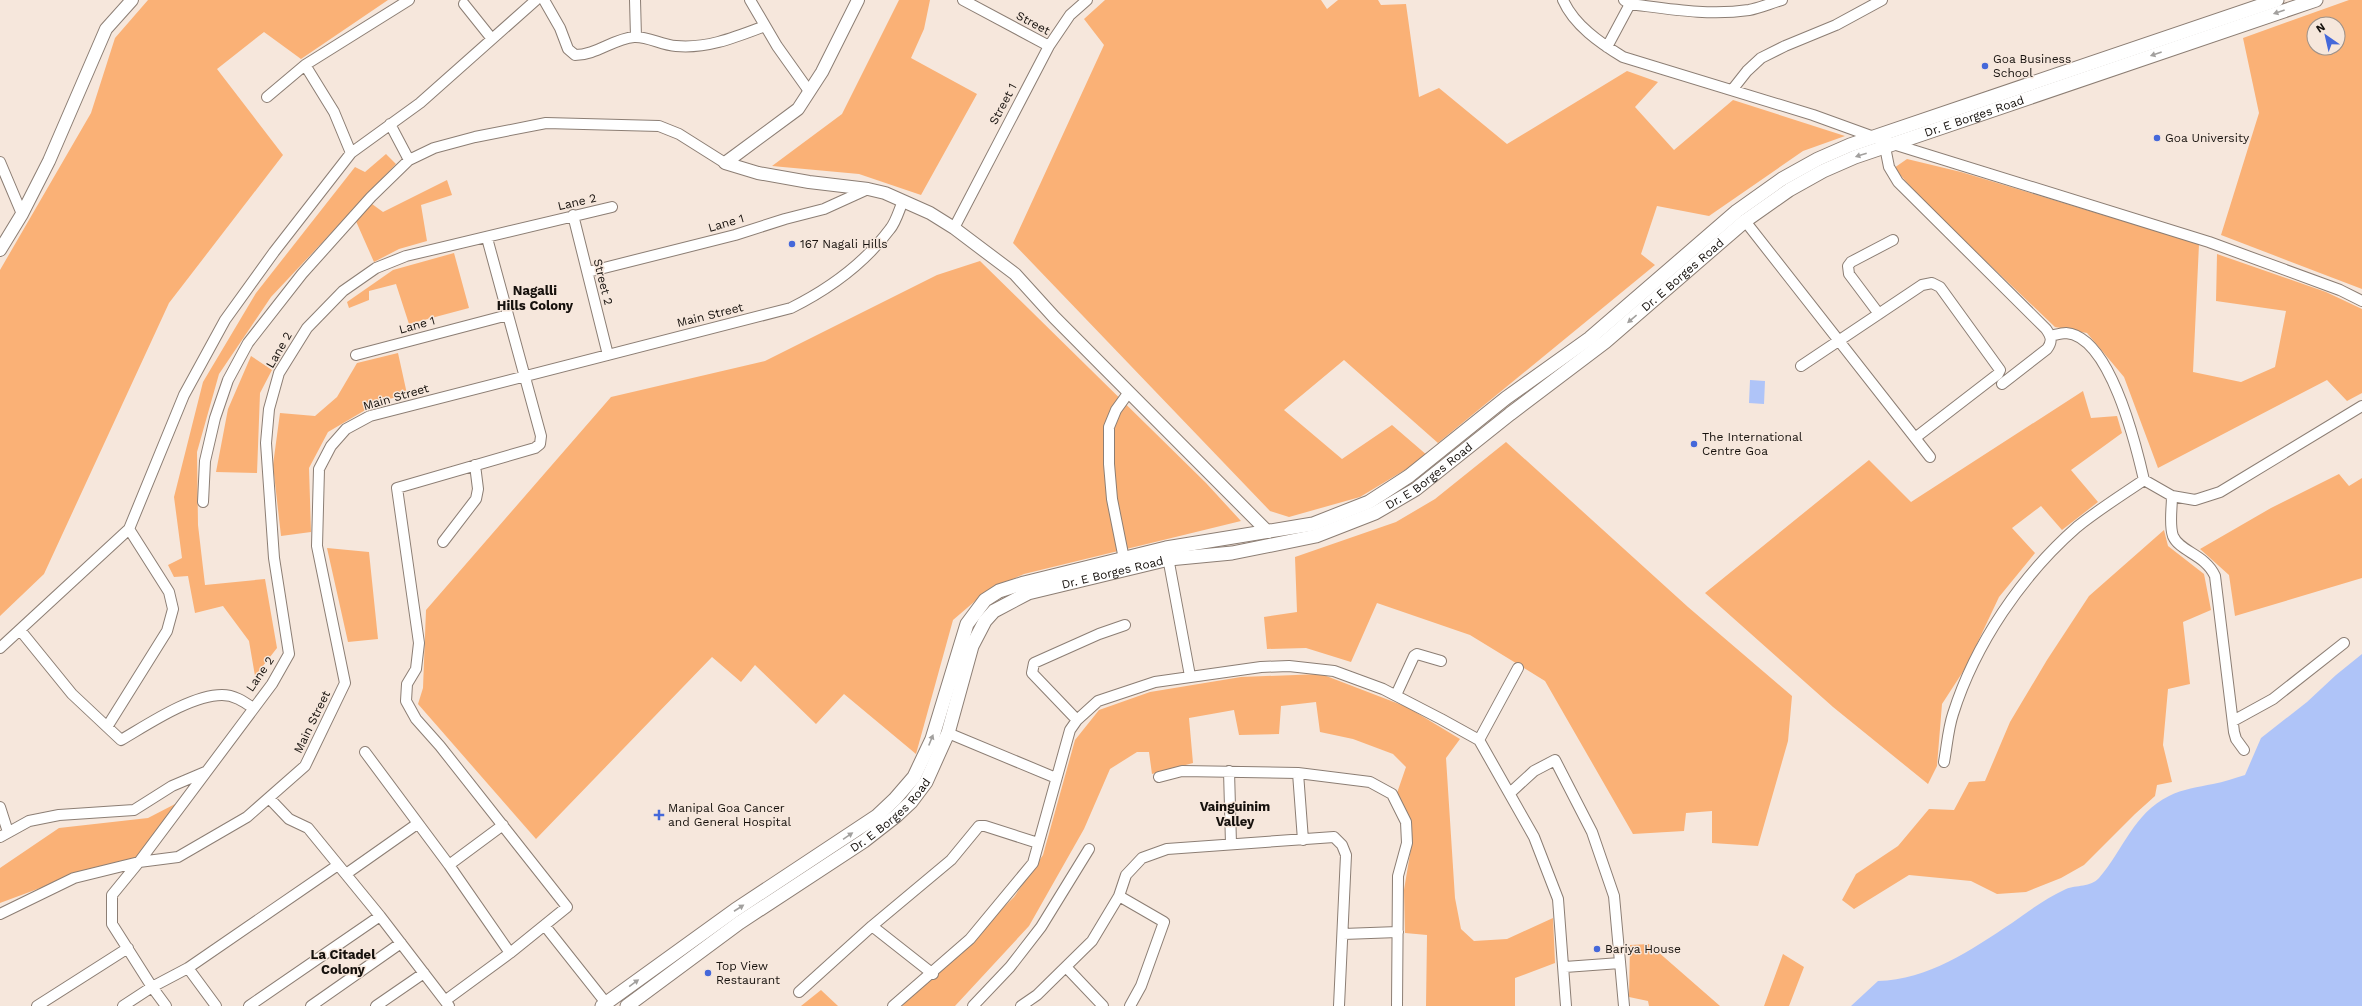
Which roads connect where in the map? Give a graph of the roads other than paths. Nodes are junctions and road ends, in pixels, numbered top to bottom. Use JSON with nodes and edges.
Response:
{"nodes":[{"id":1,"x":132,"y":0,"type":"edge"},
{"id":2,"x":409,"y":0,"type":"edge"},
{"id":3,"x":536,"y":0,"type":"edge"},
{"id":4,"x":544,"y":0,"type":"edge"},
{"id":5,"x":635,"y":0,"type":"edge"},
{"id":6,"x":750,"y":0,"type":"edge"},
{"id":7,"x":858,"y":0,"type":"edge"},
{"id":8,"x":963,"y":0,"type":"edge"},
{"id":9,"x":1087,"y":0,"type":"edge"},
{"id":10,"x":1563,"y":0,"type":"edge"},
{"id":11,"x":1782,"y":0,"type":"edge"},
{"id":12,"x":1882,"y":0,"type":"edge"},
{"id":13,"x":2277,"y":0,"type":"edge"},
{"id":14,"x":2316,"y":0,"type":"edge"},
{"id":15,"x":1627,"y":2,"type":"edge"},
{"id":16,"x":464,"y":4,"type":"dead end"},
{"id":17,"x":765,"y":26,"type":"junction"},
{"id":18,"x":636,"y":37,"type":"junction"},
{"id":19,"x":492,"y":40,"type":"junction"},
{"id":20,"x":1049,"y":46,"type":"junction"},
{"id":21,"x":1607,"y":47,"type":"junction"},
{"id":22,"x":305,"y":65,"type":"junction"},
{"id":23,"x":1732,"y":90,"type":"junction"},
{"id":24,"x":809,"y":91,"type":"junction"},
{"id":25,"x":267,"y":96,"type":"dead end"},
{"id":26,"x":390,"y":124,"type":"junction"},
{"id":27,"x":1875,"y":137,"type":"junction"},
{"id":28,"x":1889,"y":146,"type":"junction"},
{"id":29,"x":351,"y":153,"type":"junction"},
{"id":30,"x":409,"y":160,"type":"junction"},
{"id":31,"x":0,"y":162,"type":"edge"},
{"id":32,"x":724,"y":163,"type":"junction"},
{"id":33,"x":868,"y":189,"type":"junction"},
{"id":34,"x":902,"y":201,"type":"junction"},
{"id":35,"x":612,"y":207,"type":"dead end"},
{"id":36,"x":22,"y":214,"type":"junction"},
{"id":37,"x":573,"y":215,"type":"junction"},
{"id":38,"x":1745,"y":221,"type":"junction"},
{"id":39,"x":954,"y":228,"type":"junction"},
{"id":40,"x":487,"y":238,"type":"junction"},
{"id":41,"x":1893,"y":240,"type":"dead end"},
{"id":42,"x":0,"y":250,"type":"edge"},
{"id":43,"x":588,"y":272,"type":"junction"},
{"id":44,"x":2362,"y":301,"type":"edge"},
{"id":45,"x":1879,"y":314,"type":"junction"},
{"id":46,"x":508,"y":315,"type":"junction"},
{"id":47,"x":2050,"y":336,"type":"junction"},
{"id":48,"x":1838,"y":342,"type":"junction"},
{"id":49,"x":356,"y":355,"type":"dead end"},
{"id":50,"x":608,"y":355,"type":"junction"},
{"id":51,"x":1800,"y":366,"type":"dead end"},
{"id":52,"x":526,"y":377,"type":"junction"},
{"id":53,"x":2002,"y":384,"type":"dead end"},
{"id":54,"x":1129,"y":392,"type":"junction"},
{"id":55,"x":2362,"y":406,"type":"edge"},
{"id":56,"x":1915,"y":438,"type":"junction"},
{"id":57,"x":1930,"y":457,"type":"dead end"},
{"id":58,"x":475,"y":465,"type":"junction"},
{"id":59,"x":2144,"y":480,"type":"junction"},
{"id":60,"x":2172,"y":496,"type":"junction"},
{"id":61,"x":203,"y":502,"type":"dead end"},
{"id":62,"x":129,"y":529,"type":"junction"},
{"id":63,"x":1268,"y":532,"type":"junction"},
{"id":64,"x":443,"y":542,"type":"dead end"},
{"id":65,"x":1168,"y":554,"type":"junction"},
{"id":66,"x":1124,"y":559,"type":"junction"},
{"id":67,"x":1125,"y":625,"type":"dead end"},
{"id":68,"x":20,"y":630,"type":"junction"},
{"id":69,"x":2344,"y":643,"type":"dead end"},
{"id":70,"x":0,"y":648,"type":"edge"},
{"id":71,"x":1441,"y":661,"type":"dead end"},
{"id":72,"x":1518,"y":668,"type":"dead end"},
{"id":73,"x":1190,"y":676,"type":"junction"},
{"id":74,"x":1396,"y":695,"type":"junction"},
{"id":75,"x":253,"y":708,"type":"junction"},
{"id":76,"x":1077,"y":720,"type":"junction"},
{"id":77,"x":2233,"y":721,"type":"junction"},
{"id":78,"x":107,"y":726,"type":"junction"},
{"id":79,"x":948,"y":733,"type":"junction"},
{"id":80,"x":1478,"y":740,"type":"junction"},
{"id":81,"x":2244,"y":750,"type":"dead end"},
{"id":82,"x":365,"y":752,"type":"dead end"},
{"id":83,"x":1944,"y":762,"type":"dead end"},
{"id":84,"x":1229,"y":771,"type":"junction"},
{"id":85,"x":205,"y":772,"type":"junction"},
{"id":86,"x":1298,"y":773,"type":"junction"},
{"id":87,"x":1159,"y":776,"type":"dead end"},
{"id":88,"x":1056,"y":778,"type":"junction"},
{"id":89,"x":1510,"y":793,"type":"junction"},
{"id":90,"x":269,"y":798,"type":"junction"},
{"id":91,"x":0,"y":807,"type":"edge"},
{"id":92,"x":417,"y":824,"type":"junction"},
{"id":93,"x":503,"y":825,"type":"junction"},
{"id":94,"x":4,"y":834,"type":"edge"},
{"id":95,"x":1303,"y":840,"type":"junction"},
{"id":96,"x":1038,"y":842,"type":"junction"},
{"id":97,"x":1231,"y":844,"type":"junction"},
{"id":98,"x":1089,"y":849,"type":"dead end"},
{"id":99,"x":139,"y":862,"type":"junction"},
{"id":100,"x":338,"y":865,"type":"junction"},
{"id":101,"x":449,"y":865,"type":"junction"},
{"id":102,"x":346,"y":874,"type":"junction"},
{"id":103,"x":1119,"y":896,"type":"junction"},
{"id":104,"x":0,"y":914,"type":"edge"},
{"id":105,"x":380,"y":916,"type":"junction"},
{"id":106,"x":545,"y":926,"type":"junction"},
{"id":107,"x":872,"y":926,"type":"junction"},
{"id":108,"x":1398,"y":932,"type":"junction"},
{"id":109,"x":1343,"y":934,"type":"junction"},
{"id":110,"x":401,"y":943,"type":"junction"},
{"id":111,"x":128,"y":948,"type":"junction"},
{"id":112,"x":510,"y":953,"type":"junction"},
{"id":113,"x":1620,"y":963,"type":"junction"},
{"id":114,"x":1066,"y":967,"type":"junction"},
{"id":115,"x":1565,"y":967,"type":"junction"},
{"id":116,"x":188,"y":968,"type":"junction"},
{"id":117,"x":424,"y":973,"type":"junction"},
{"id":118,"x":933,"y":974,"type":"junction"},
{"id":119,"x":152,"y":987,"type":"junction"},
{"id":120,"x":798,"y":992,"type":"dead end"},
{"id":121,"x":447,"y":1003,"type":"edge"},
{"id":122,"x":604,"y":1005,"type":"edge"},
{"id":123,"x":37,"y":1006,"type":"edge"},
{"id":124,"x":123,"y":1006,"type":"edge"},
{"id":125,"x":166,"y":1006,"type":"edge"},
{"id":126,"x":216,"y":1006,"type":"edge"},
{"id":127,"x":249,"y":1006,"type":"edge"},
{"id":128,"x":311,"y":1006,"type":"edge"},
{"id":129,"x":376,"y":1006,"type":"edge"},
{"id":130,"x":627,"y":1006,"type":"edge"},
{"id":131,"x":893,"y":1006,"type":"edge"},
{"id":132,"x":973,"y":1006,"type":"edge"},
{"id":133,"x":1021,"y":1006,"type":"edge"},
{"id":134,"x":1103,"y":1006,"type":"edge"},
{"id":135,"x":1130,"y":1006,"type":"edge"},
{"id":136,"x":1339,"y":1006,"type":"edge"},
{"id":137,"x":1397,"y":1006,"type":"edge"},
{"id":138,"x":1566,"y":1006,"type":"edge"},
{"id":139,"x":1624,"y":1006,"type":"edge"}],
"edges":[{"from":1,"to":36,"type":"street"},
{"from":2,"to":22,"type":"street"},
{"from":3,"to":19,"type":"street"},
{"from":4,"to":18,"type":"street"},
{"from":5,"to":18,"type":"street"},
{"from":6,"to":17,"type":"street"},
{"from":7,"to":24,"type":"street"},
{"from":8,"to":20,"type":"street","name":"Street"},
{"from":9,"to":20,"type":"street","name":"Street 1"},
{"from":10,"to":21,"type":"street"},
{"from":11,"to":15,"type":"street"},
{"from":12,"to":23,"type":"street"},
{"from":13,"to":27,"type":"main road","name":"Dr. E Borges Road"},
{"from":14,"to":28,"type":"main road","name":"Dr. E Borges Road","one_way":true},
{"from":15,"to":21,"type":"street"},
{"from":16,"to":19,"type":"street"},
{"from":17,"to":18,"type":"street"},
{"from":17,"to":24,"type":"street"},
{"from":19,"to":26,"type":"street"},
{"from":20,"to":39,"type":"street","name":"Street 1"},
{"from":21,"to":23,"type":"street"},
{"from":22,"to":25,"type":"street"},
{"from":22,"to":29,"type":"street"},
{"from":23,"to":27,"type":"street"},
{"from":24,"to":32,"type":"street"},
{"from":26,"to":29,"type":"street"},
{"from":26,"to":30,"type":"street"},
{"from":27,"to":28,"type":"street"},
{"from":27,"to":63,"type":"main road","name":"Dr. E Borges Road"},
{"from":28,"to":38,"type":"main road","name":"Dr. E Borges Road","one_way":true},
{"from":28,"to":44,"type":"street"},
{"from":28,"to":47,"type":"street"},
{"from":29,"to":62,"type":"street"},
{"from":30,"to":32,"type":"street"},
{"from":30,"to":61,"type":"street"},
{"from":31,"to":36,"type":"street"},
{"from":32,"to":33,"type":"street"},
{"from":33,"to":34,"type":"street"},
{"from":33,"to":43,"type":"street","name":"Lane 1"},
{"from":34,"to":39,"type":"street"},
{"from":34,"to":50,"type":"street","name":"Main Street"},
{"from":35,"to":37,"type":"street","name":"Lane 2"},
{"from":36,"to":42,"type":"street"},
{"from":37,"to":40,"type":"street","name":"Lane 2"},
{"from":37,"to":43,"type":"street","name":"Street 2"},
{"from":38,"to":48,"type":"street"},
{"from":38,"to":65,"type":"main road","name":"Dr. E Borges Road","one_way":true},
{"from":39,"to":54,"type":"street"},
{"from":40,"to":46,"type":"street"},
{"from":40,"to":75,"type":"street","name":"Lane 2"},
{"from":41,"to":45,"type":"street"},
{"from":43,"to":50,"type":"street","name":"Street 2"},
{"from":45,"to":48,"type":"street"},
{"from":45,"to":56,"type":"street"},
{"from":46,"to":49,"type":"street","name":"Lane 1"},
{"from":46,"to":52,"type":"street"},
{"from":47,"to":53,"type":"street"},
{"from":47,"to":59,"type":"street"},
{"from":48,"to":51,"type":"street"},
{"from":48,"to":56,"type":"street"},
{"from":50,"to":52,"type":"street","name":"Main Street"},
{"from":52,"to":58,"type":"street"},
{"from":52,"to":90,"type":"street","name":"Main Street"},
{"from":54,"to":63,"type":"street"},
{"from":54,"to":66,"type":"street"},
{"from":55,"to":60,"type":"street"},
{"from":56,"to":57,"type":"street"},
{"from":58,"to":64,"type":"street"},
{"from":58,"to":93,"type":"street"},
{"from":59,"to":60,"type":"street"},
{"from":59,"to":83,"type":"street"},
{"from":60,"to":77,"type":"street"},
{"from":62,"to":68,"type":"street"},
{"from":62,"to":78,"type":"street"},
{"from":63,"to":65,"type":"main road","name":"Dr. E Borges Road"},
{"from":65,"to":66,"type":"main road","name":"Dr. E Borges Road"},
{"from":65,"to":73,"type":"street"},
{"from":65,"to":79,"type":"main road","name":"Dr. E Borges Road"},
{"from":122,"to":66,"type":"main road","name":"Dr. E Borges Road","one_way":true},
{"from":67,"to":76,"type":"street"},
{"from":68,"to":70,"type":"street"},
{"from":68,"to":78,"type":"street"},
{"from":69,"to":77,"type":"street"},
{"from":71,"to":74,"type":"street"},
{"from":72,"to":80,"type":"street"},
{"from":73,"to":74,"type":"street"},
{"from":73,"to":76,"type":"street"},
{"from":74,"to":80,"type":"street"},
{"from":75,"to":78,"type":"street"},
{"from":75,"to":85,"type":"street","name":"Lane 2"},
{"from":76,"to":88,"type":"street"},
{"from":77,"to":81,"type":"street"},
{"from":79,"to":88,"type":"street"},
{"from":79,"to":130,"type":"main road","name":"Dr. E Borges Road"},
{"from":80,"to":89,"type":"street"},
{"from":82,"to":92,"type":"street"},
{"from":84,"to":86,"type":"street"},
{"from":84,"to":87,"type":"street"},
{"from":84,"to":97,"type":"street"},
{"from":85,"to":94,"type":"street"},
{"from":85,"to":99,"type":"street","name":"Lane 2"},
{"from":86,"to":95,"type":"street"},
{"from":86,"to":108,"type":"street"},
{"from":88,"to":96,"type":"street"},
{"from":89,"to":113,"type":"street"},
{"from":89,"to":115,"type":"street"},
{"from":90,"to":99,"type":"street","name":"Main Street"},
{"from":90,"to":100,"type":"street"},
{"from":91,"to":94,"type":"street"},
{"from":92,"to":101,"type":"street"},
{"from":92,"to":102,"type":"street"},
{"from":93,"to":101,"type":"street"},
{"from":93,"to":106,"type":"street"},
{"from":95,"to":97,"type":"street"},
{"from":95,"to":109,"type":"street"},
{"from":96,"to":107,"type":"street"},
{"from":96,"to":118,"type":"street"},
{"from":97,"to":103,"type":"street"},
{"from":98,"to":132,"type":"street"},
{"from":99,"to":104,"type":"street","name":"Main Street"},
{"from":99,"to":111,"type":"street","name":"Lane 2"},
{"from":100,"to":102,"type":"street"},
{"from":100,"to":116,"type":"street"},
{"from":101,"to":112,"type":"street"},
{"from":102,"to":105,"type":"street"},
{"from":103,"to":114,"type":"street"},
{"from":103,"to":135,"type":"street"},
{"from":105,"to":110,"type":"street"},
{"from":105,"to":127,"type":"street"},
{"from":106,"to":112,"type":"street"},
{"from":106,"to":122,"type":"street"},
{"from":107,"to":118,"type":"street"},
{"from":107,"to":120,"type":"street"},
{"from":108,"to":109,"type":"street"},
{"from":108,"to":137,"type":"street"},
{"from":109,"to":136,"type":"street"},
{"from":110,"to":117,"type":"street"},
{"from":110,"to":128,"type":"street"},
{"from":111,"to":119,"type":"street","name":"Lane 2"},
{"from":111,"to":123,"type":"street"},
{"from":112,"to":121,"type":"street"},
{"from":113,"to":115,"type":"street"},
{"from":113,"to":139,"type":"street"},
{"from":114,"to":133,"type":"street"},
{"from":114,"to":134,"type":"street"},
{"from":115,"to":138,"type":"street"},
{"from":116,"to":119,"type":"street"},
{"from":116,"to":126,"type":"street"},
{"from":117,"to":121,"type":"street"},
{"from":117,"to":129,"type":"street"},
{"from":118,"to":131,"type":"street"},
{"from":119,"to":124,"type":"street"},
{"from":119,"to":125,"type":"street","name":"Lane 2"}]}
